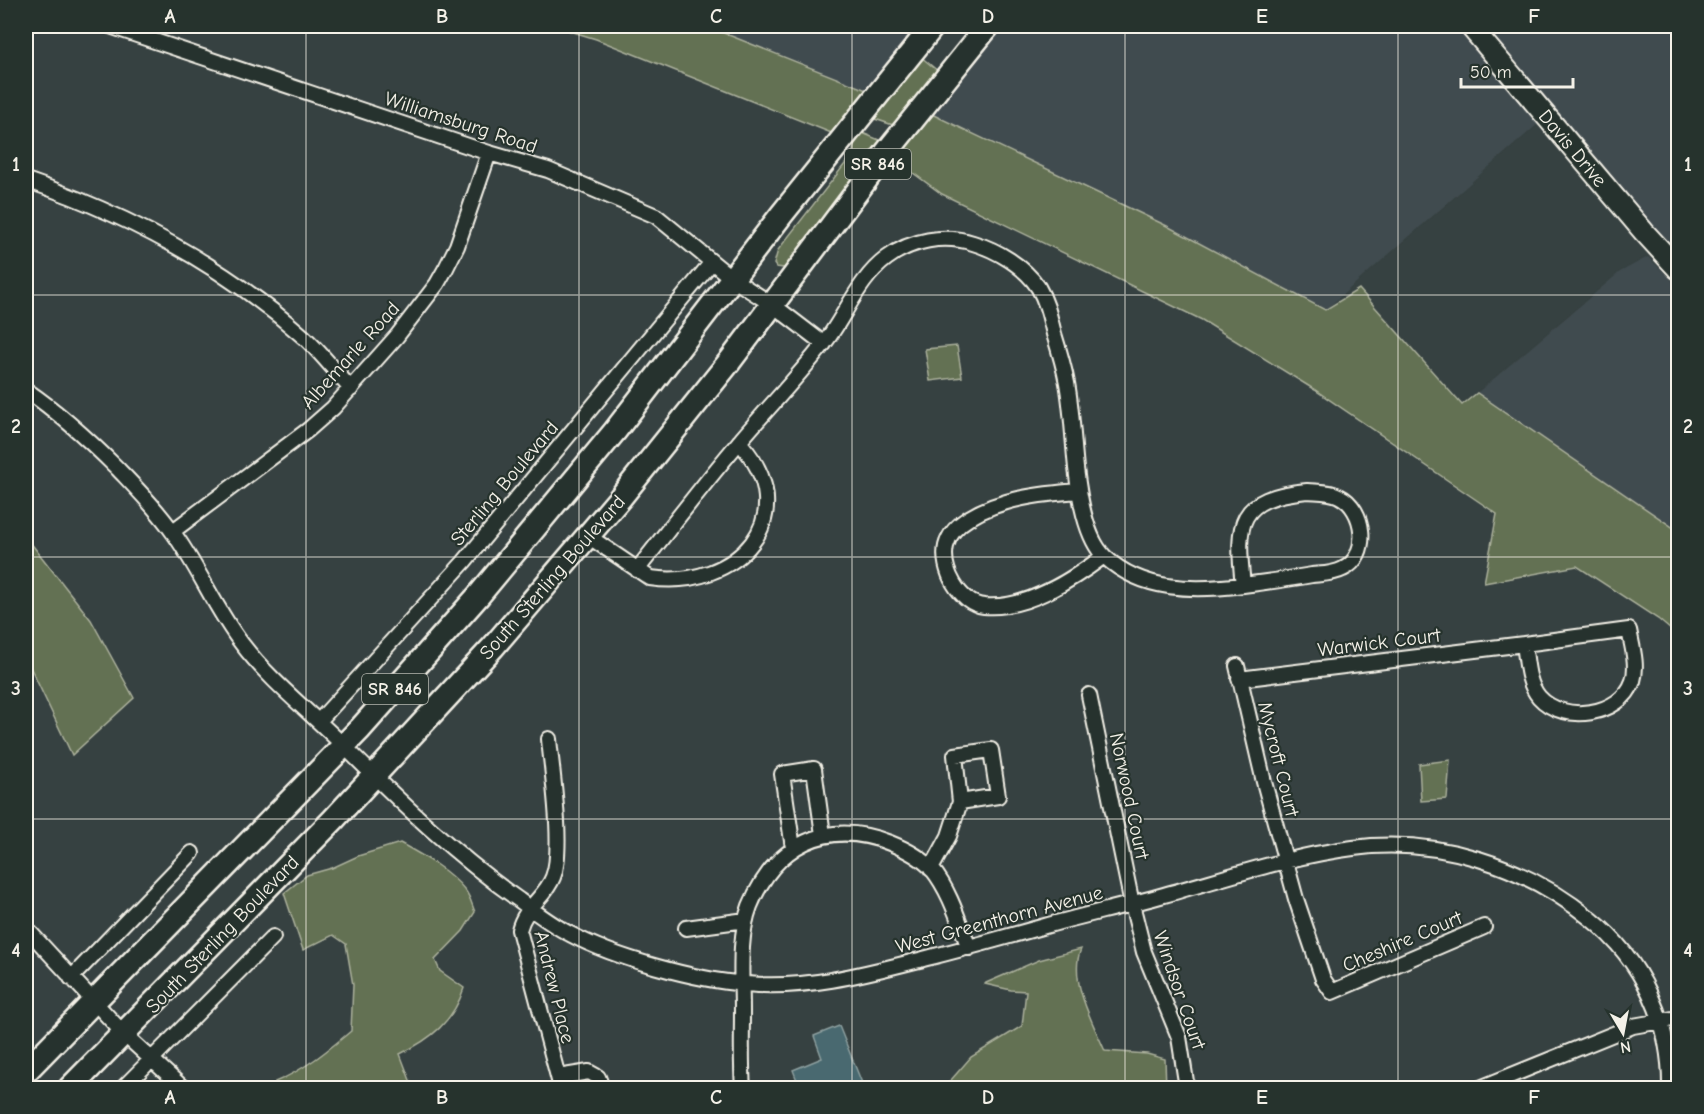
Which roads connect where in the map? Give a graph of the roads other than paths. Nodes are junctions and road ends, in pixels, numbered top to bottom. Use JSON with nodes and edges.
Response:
{"nodes":[{"id":1,"x":110,"y":26,"type":"edge"},
{"id":2,"x":933,"y":26,"type":"edge"},
{"id":3,"x":988,"y":26,"type":"edge"},
{"id":4,"x":1472,"y":26,"type":"edge"},
{"id":5,"x":489,"y":153,"type":"junction"},
{"id":6,"x":26,"y":180,"type":"edge"},
{"id":7,"x":712,"y":262,"type":"junction"},
{"id":8,"x":1678,"y":268,"type":"edge"},
{"id":9,"x":734,"y":280,"type":"junction"},
{"id":10,"x":773,"y":305,"type":"junction"},
{"id":11,"x":824,"y":344,"type":"junction"},
{"id":12,"x":351,"y":388,"type":"junction"},
{"id":13,"x":26,"y":390,"type":"edge"},
{"id":14,"x":739,"y":442,"type":"junction"},
{"id":15,"x":1078,"y":491,"type":"junction"},
{"id":16,"x":173,"y":531,"type":"junction"},
{"id":17,"x":588,"y":536,"type":"junction"},
{"id":18,"x":1104,"y":556,"type":"junction"},
{"id":19,"x":637,"y":570,"type":"junction"},
{"id":20,"x":1243,"y":585,"type":"junction"},
{"id":21,"x":1524,"y":644,"type":"junction"},
{"id":22,"x":1238,"y":672,"type":"joint"},
{"id":23,"x":1089,"y":695,"type":"dead end"},
{"id":24,"x":319,"y":721,"type":"junction"},
{"id":25,"x":549,"y":739,"type":"dead end"},
{"id":26,"x":343,"y":746,"type":"junction"},
{"id":27,"x":374,"y":775,"type":"junction"},
{"id":28,"x":960,"y":802,"type":"dead end"},
{"id":29,"x":823,"y":836,"type":"junction"},
{"id":30,"x":793,"y":848,"type":"junction"},
{"id":31,"x":192,"y":853,"type":"dead end"},
{"id":32,"x":1285,"y":861,"type":"junction"},
{"id":33,"x":931,"y":869,"type":"junction"},
{"id":34,"x":1132,"y":904,"type":"junction"},
{"id":35,"x":529,"y":907,"type":"junction"},
{"id":36,"x":746,"y":920,"type":"junction"},
{"id":37,"x":1484,"y":927,"type":"dead end"},
{"id":38,"x":26,"y":928,"type":"edge"},
{"id":39,"x":686,"y":928,"type":"dead end"},
{"id":40,"x":273,"y":937,"type":"dead end"},
{"id":41,"x":969,"y":948,"type":"junction"},
{"id":42,"x":71,"y":978,"type":"junction"},
{"id":43,"x":742,"y":984,"type":"junction"},
{"id":44,"x":94,"y":1002,"type":"junction"},
{"id":45,"x":1678,"y":1018,"type":"edge"},
{"id":46,"x":1661,"y":1022,"type":"junction"},
{"id":47,"x":124,"y":1034,"type":"junction"},
{"id":48,"x":152,"y":1060,"type":"junction"},
{"id":49,"x":26,"y":1071,"type":"edge"},
{"id":50,"x":560,"y":1083,"type":"edge"},
{"id":51,"x":70,"y":1089,"type":"edge"},
{"id":52,"x":123,"y":1089,"type":"edge"},
{"id":53,"x":183,"y":1089,"type":"edge"},
{"id":54,"x":602,"y":1089,"type":"edge"},
{"id":55,"x":743,"y":1089,"type":"edge"},
{"id":56,"x":1187,"y":1089,"type":"edge"},
{"id":57,"x":1480,"y":1089,"type":"edge"},
{"id":58,"x":1670,"y":1089,"type":"edge"}],
"edges":[{"from":1,"to":5,"type":"street","name":"Williamsburg Road"},
{"from":2,"to":9,"type":"main road","number":"SR 846"},
{"from":3,"to":10,"type":"main road","name":"South Sterling Boulevard","number":"SR 846"},
{"from":4,"to":8,"type":"main road","name":"Davis Drive"},
{"from":5,"to":7,"type":"street","name":"Williamsburg Road"},
{"from":5,"to":12,"type":"street","name":"Albemarle Road"},
{"from":6,"to":12,"type":"street"},
{"from":7,"to":9,"type":"street","name":"Williamsburg Road"},
{"from":7,"to":24,"type":"street","name":"Sterling Boulevard"},
{"from":9,"to":10,"type":"street","name":"Williamsburg Road"},
{"from":9,"to":26,"type":"main road","number":"SR 846"},
{"from":10,"to":11,"type":"street","name":"Williamsburg Road"},
{"from":10,"to":17,"type":"main road","name":"South Sterling Boulevard","number":"SR 846"},
{"from":11,"to":14,"type":"street"},
{"from":11,"to":15,"type":"street"},
{"from":12,"to":16,"type":"street","name":"Albemarle Road"},
{"from":13,"to":16,"type":"street","name":"West Greenthorn Avenue"},
{"from":14,"to":19,"type":"street"},
{"from":14,"to":19,"type":"street"},
{"from":15,"to":18,"type":"street"},
{"from":15,"to":18,"type":"street"},
{"from":16,"to":24,"type":"street","name":"West Greenthorn Avenue"},
{"from":17,"to":19,"type":"street"},
{"from":17,"to":27,"type":"main road","name":"South Sterling Boulevard","number":"SR 846"},
{"from":18,"to":20,"type":"street"},
{"from":20,"to":20,"type":"street"},
{"from":21,"to":21,"type":"street","name":"Warwick Court"},
{"from":21,"to":22,"type":"street","name":"Warwick Court"},
{"from":22,"to":32,"type":"street","name":"Mycroft Court"},
{"from":23,"to":34,"type":"street","name":"Norwood Court"},
{"from":24,"to":26,"type":"street","name":"West Greenthorn Avenue"},
{"from":25,"to":35,"type":"street"},
{"from":26,"to":27,"type":"street","name":"West Greenthorn Avenue"},
{"from":26,"to":44,"type":"main road","number":"SR 846"},
{"from":27,"to":35,"type":"street","name":"West Greenthorn Avenue"},
{"from":27,"to":47,"type":"main road","name":"South Sterling Boulevard","number":"SR 846"},
{"from":28,"to":33,"type":"street"},
{"from":29,"to":30,"type":"street"},
{"from":29,"to":30,"type":"street"},
{"from":29,"to":33,"type":"street"},
{"from":30,"to":36,"type":"street"},
{"from":31,"to":42,"type":"street"},
{"from":32,"to":34,"type":"street","name":"West Greenthorn Avenue"},
{"from":32,"to":37,"type":"street","name":"Cheshire Court"},
{"from":32,"to":46,"type":"street","name":"West Greenthorn Avenue"},
{"from":33,"to":41,"type":"street"},
{"from":34,"to":41,"type":"street","name":"West Greenthorn Avenue"},
{"from":34,"to":56,"type":"street","name":"Windsor Court"},
{"from":35,"to":43,"type":"street","name":"West Greenthorn Avenue"},
{"from":35,"to":50,"type":"street","name":"Andrew Place"},
{"from":36,"to":39,"type":"street"},
{"from":36,"to":43,"type":"street"},
{"from":38,"to":42,"type":"street"},
{"from":40,"to":48,"type":"street","name":"South Sterling Boulevard"},
{"from":41,"to":43,"type":"street","name":"West Greenthorn Avenue"},
{"from":42,"to":44,"type":"street"},
{"from":43,"to":55,"type":"street"},
{"from":44,"to":47,"type":"street"},
{"from":44,"to":49,"type":"main road","number":"SR 846"},
{"from":45,"to":46,"type":"street"},
{"from":46,"to":57,"type":"street"},
{"from":46,"to":58,"type":"street","name":"West Greenthorn Avenue"},
{"from":47,"to":48,"type":"street"},
{"from":47,"to":51,"type":"main road","name":"South Sterling Boulevard","number":"SR 846"},
{"from":48,"to":52,"type":"street","name":"South Sterling Boulevard"},
{"from":48,"to":53,"type":"street"},
{"from":50,"to":54,"type":"street","name":"Andrew Place"}]}
